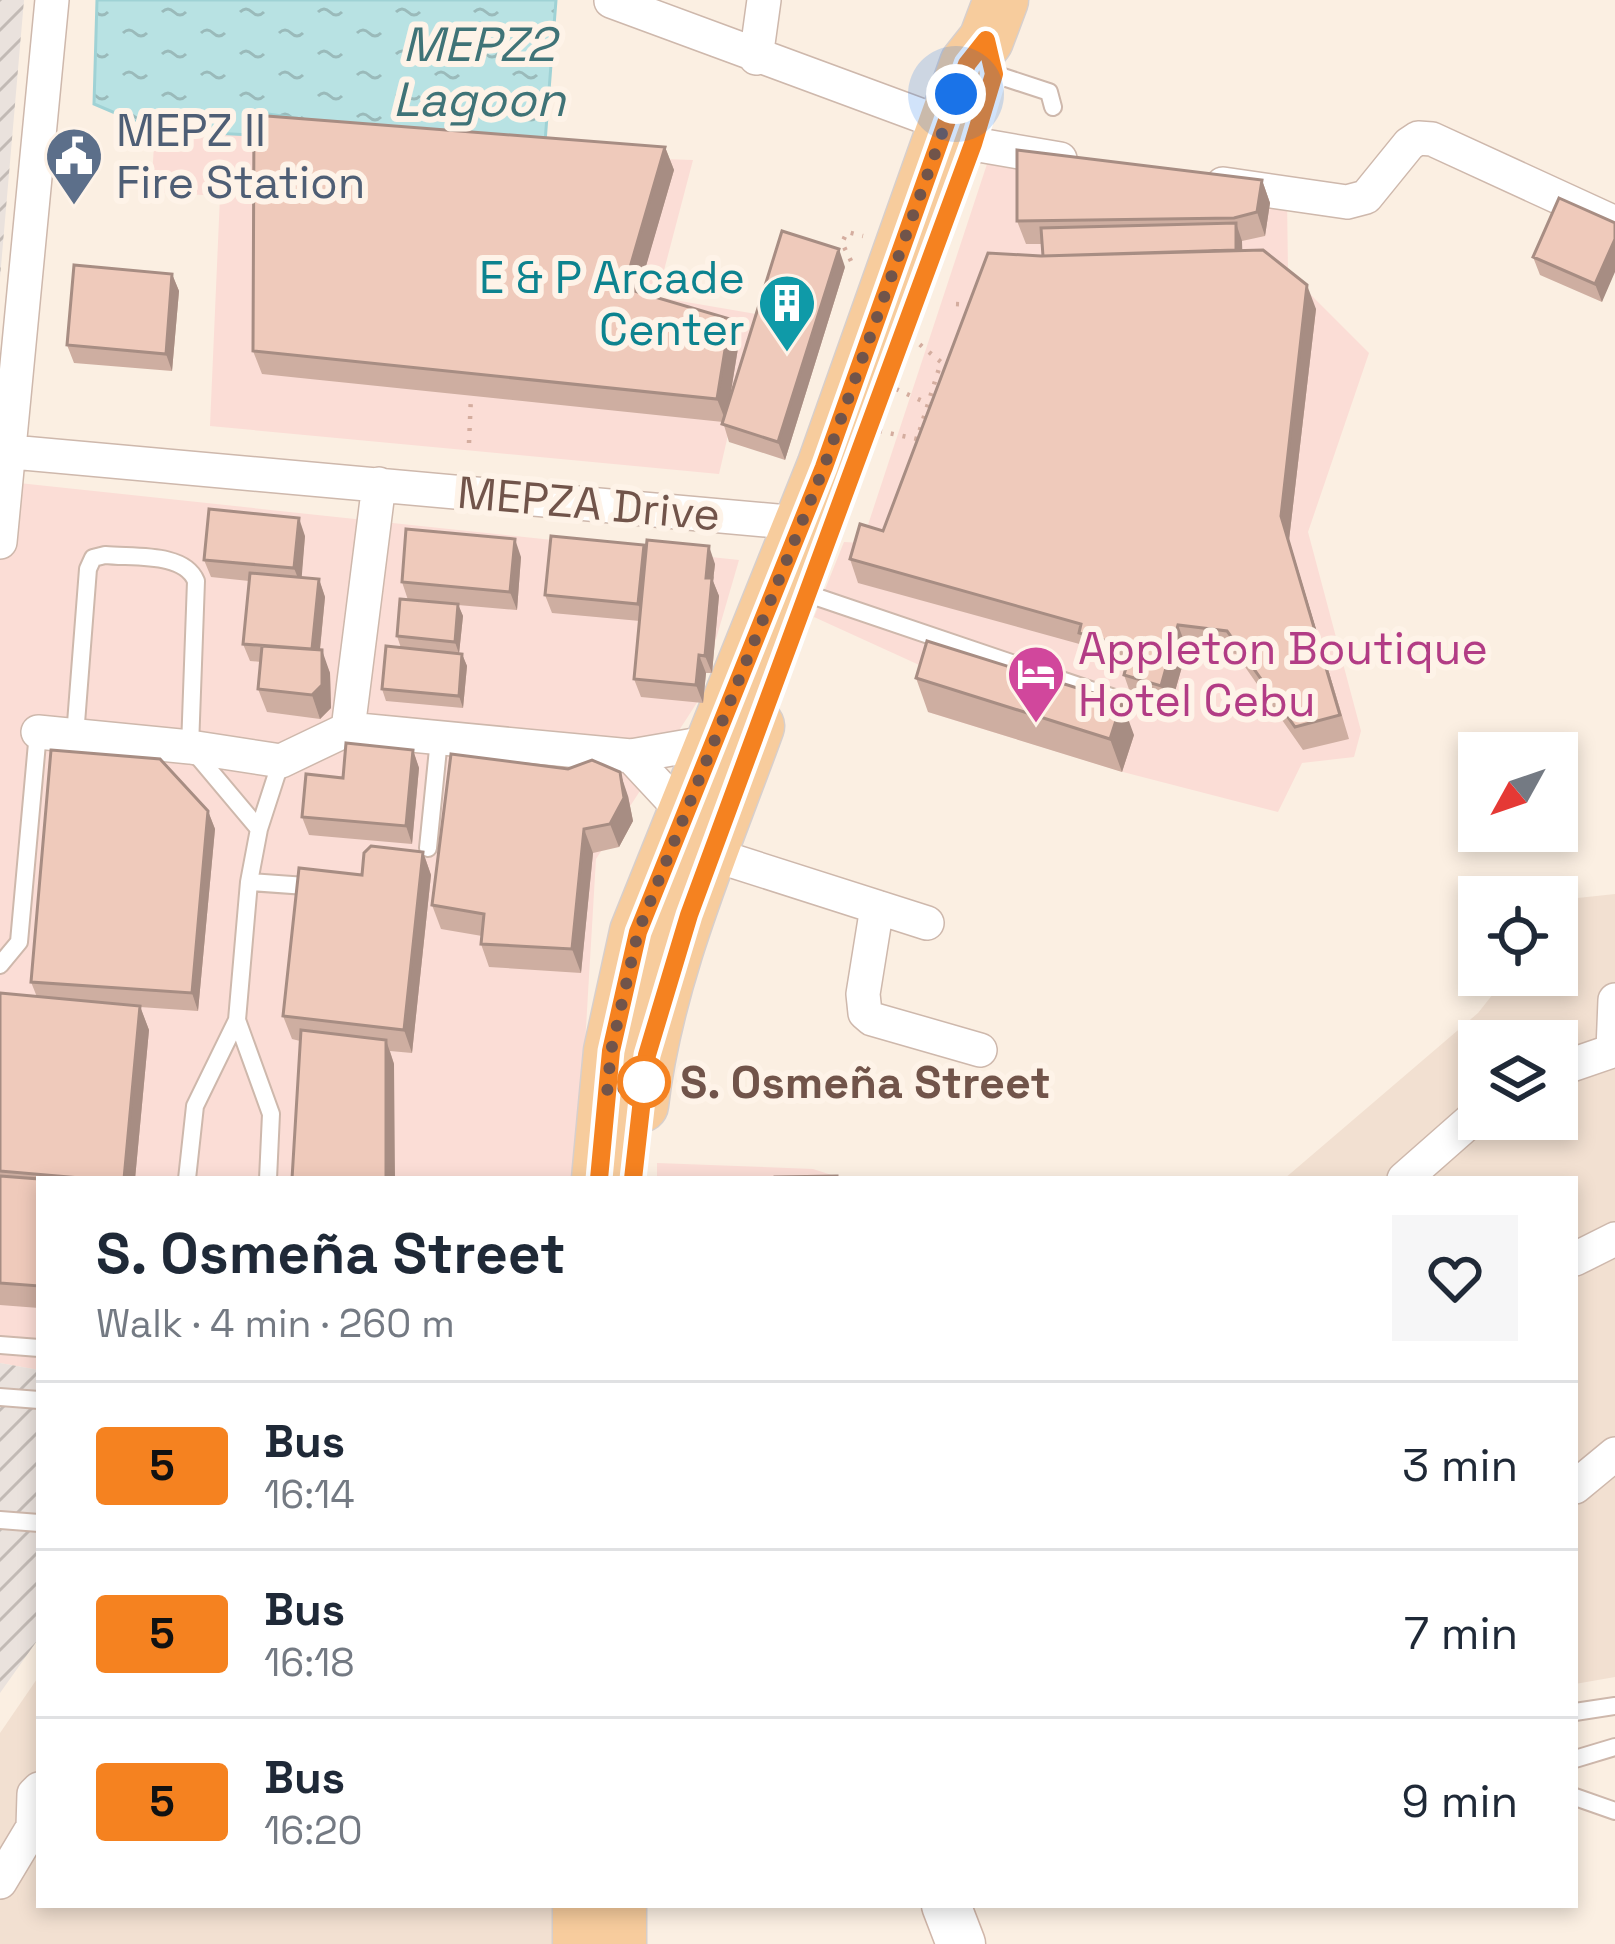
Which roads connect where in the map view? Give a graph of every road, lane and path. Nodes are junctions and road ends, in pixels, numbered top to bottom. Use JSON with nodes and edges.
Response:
{"nodes":[{"id":1,"x":52,"y":0,"type":"edge"},
{"id":2,"x":764,"y":0,"type":"edge"},
{"id":3,"x":611,"y":2,"type":"edge"},
{"id":4,"x":994,"y":38,"type":"edge"},
{"id":5,"x":756,"y":58,"type":"junction"},
{"id":6,"x":1053,"y":107,"type":"dead end"},
{"id":7,"x":958,"y":134,"type":"junction"},
{"id":8,"x":1096,"y":164,"type":"edge"},
{"id":9,"x":1187,"y":178,"type":"edge"},
{"id":10,"x":1615,"y":223,"type":"edge"},
{"id":11,"x":847,"y":232,"type":"dead end"},
{"id":12,"x":857,"y":272,"type":"dead end"},
{"id":13,"x":956,"y":304,"type":"dead end"},
{"id":14,"x":978,"y":310,"type":"edge"},
{"id":15,"x":905,"y":332,"type":"junction"},
{"id":16,"x":471,"y":396,"type":"edge"},
{"id":17,"x":894,"y":406,"type":"junction"},
{"id":18,"x":946,"y":410,"type":"edge"},
{"id":19,"x":469,"y":443,"type":"dead end"},
{"id":20,"x":4,"y":451,"type":"edge"},
{"id":21,"x":379,"y":484,"type":"junction"},
{"id":22,"x":799,"y":523,"type":"junction"},
{"id":23,"x":0,"y":542,"type":"edge"},
{"id":24,"x":806,"y":593,"type":"junction"},
{"id":25,"x":1132,"y":704,"type":"edge"},
{"id":26,"x":348,"y":729,"type":"junction"},
{"id":27,"x":38,"y":732,"type":"joint"},
{"id":28,"x":75,"y":736,"type":"junction"},
{"id":29,"x":439,"y":739,"type":"junction"},
{"id":30,"x":712,"y":742,"type":"junction"},
{"id":31,"x":190,"y":746,"type":"junction"},
{"id":32,"x":631,"y":756,"type":"junction"},
{"id":33,"x":281,"y":761,"type":"junction"},
{"id":34,"x":259,"y":829,"type":"junction"},
{"id":35,"x":698,"y":834,"type":"junction"},
{"id":36,"x":428,"y":848,"type":"dead end"},
{"id":37,"x":249,"y":882,"type":"junction"},
{"id":38,"x":343,"y":888,"type":"edge"},
{"id":39,"x":877,"y":907,"type":"junction"},
{"id":40,"x":927,"y":923,"type":"dead end"},
{"id":41,"x":0,"y":965,"type":"edge"},
{"id":42,"x":1615,"y":1000,"type":"edge"},
{"id":43,"x":237,"y":1020,"type":"junction"},
{"id":44,"x":980,"y":1050,"type":"dead end"},
{"id":45,"x":1614,"y":1050,"type":"edge"},
{"id":46,"x":1578,"y":1063,"type":"edge"},
{"id":47,"x":1458,"y":1131,"type":"edge"},
{"id":48,"x":187,"y":1176,"type":"edge"},
{"id":49,"x":268,"y":1176,"type":"edge"},
{"id":50,"x":599,"y":1176,"type":"edge"},
{"id":51,"x":633,"y":1176,"type":"edge"},
{"id":52,"x":1407,"y":1176,"type":"edge"},
{"id":53,"x":1615,"y":1239,"type":"edge"},
{"id":54,"x":1578,"y":1258,"type":"edge"},
{"id":55,"x":0,"y":1345,"type":"edge"},
{"id":56,"x":36,"y":1348,"type":"edge"},
{"id":57,"x":0,"y":1397,"type":"edge"},
{"id":58,"x":36,"y":1400,"type":"edge"},
{"id":59,"x":1615,"y":1454,"type":"edge"},
{"id":60,"x":1578,"y":1485,"type":"edge"},
{"id":61,"x":0,"y":1520,"type":"edge"},
{"id":62,"x":36,"y":1523,"type":"edge"},
{"id":63,"x":1615,"y":1706,"type":"edge"},
{"id":64,"x":1578,"y":1712,"type":"edge"},
{"id":65,"x":1615,"y":1747,"type":"edge"},
{"id":66,"x":1578,"y":1758,"type":"edge"},
{"id":67,"x":36,"y":1792,"type":"edge"},
{"id":68,"x":1578,"y":1798,"type":"edge"},
{"id":69,"x":1615,"y":1811,"type":"edge"},
{"id":70,"x":0,"y":1882,"type":"edge"},
{"id":71,"x":580,"y":1908,"type":"edge"},
{"id":72,"x":619,"y":1908,"type":"edge"},
{"id":73,"x":947,"y":1908,"type":"edge"},
{"id":74,"x":580,"y":1944,"type":"edge"},
{"id":75,"x":619,"y":1944,"type":"edge"},
{"id":76,"x":961,"y":1944,"type":"edge"}],
"edges":[{"from":1,"to":20,"type":"street"},
{"from":2,"to":5,"type":"street"},
{"from":3,"to":5,"type":"street"},
{"from":4,"to":6,"type":"lane"},
{"from":4,"to":7,"type":"main road"},
{"from":5,"to":7,"type":"street"},
{"from":7,"to":8,"type":"street"},
{"from":7,"to":15,"type":"main road"},
{"from":7,"to":22,"type":"main road"},
{"from":9,"to":10,"type":"street"},
{"from":11,"to":12,"type":"path"},
{"from":13,"to":14,"type":"path"},
{"from":15,"to":17,"type":"main road"},
{"from":15,"to":17,"type":"path"},
{"from":16,"to":19,"type":"path"},
{"from":17,"to":17,"type":"path"},
{"from":17,"to":18,"type":"path"},
{"from":17,"to":24,"type":"main road"},
{"from":20,"to":21,"type":"street","name":"MEPZA Drive"},
{"from":20,"to":23,"type":"street"},
{"from":21,"to":22,"type":"street","name":"MEPZA Drive"},
{"from":21,"to":26,"type":"street"},
{"from":22,"to":30,"type":"main road"},
{"from":24,"to":25,"type":"lane"},
{"from":24,"to":35,"type":"main road"},
{"from":26,"to":29,"type":"street"},
{"from":26,"to":33,"type":"street"},
{"from":27,"to":28,"type":"street"},
{"from":27,"to":41,"type":"lane"},
{"from":28,"to":31,"type":"street"},
{"from":28,"to":31,"type":"lane"},
{"from":29,"to":32,"type":"street"},
{"from":29,"to":36,"type":"lane"},
{"from":30,"to":32,"type":"street"},
{"from":30,"to":35,"type":"main road"},
{"from":31,"to":33,"type":"street"},
{"from":31,"to":34,"type":"lane"},
{"from":32,"to":35,"type":"street"},
{"from":33,"to":34,"type":"lane"},
{"from":34,"to":37,"type":"lane"},
{"from":35,"to":39,"type":"street"},
{"from":35,"to":50,"type":"main road"},
{"from":35,"to":51,"type":"main road"},
{"from":37,"to":38,"type":"lane"},
{"from":37,"to":43,"type":"lane"},
{"from":39,"to":40,"type":"street"},
{"from":39,"to":44,"type":"street"},
{"from":42,"to":45,"type":"street"},
{"from":43,"to":48,"type":"lane"},
{"from":43,"to":49,"type":"lane"},
{"from":45,"to":46,"type":"street"},
{"from":47,"to":52,"type":"street"},
{"from":53,"to":54,"type":"street"},
{"from":55,"to":56,"type":"lane"},
{"from":57,"to":58,"type":"lane"},
{"from":59,"to":60,"type":"street"},
{"from":61,"to":62,"type":"lane"},
{"from":63,"to":64,"type":"lane"},
{"from":65,"to":66,"type":"lane"},
{"from":67,"to":70,"type":"street"},
{"from":68,"to":69,"type":"lane"},
{"from":71,"to":74,"type":"main road"},
{"from":72,"to":75,"type":"main road"},
{"from":73,"to":76,"type":"street"}]}
